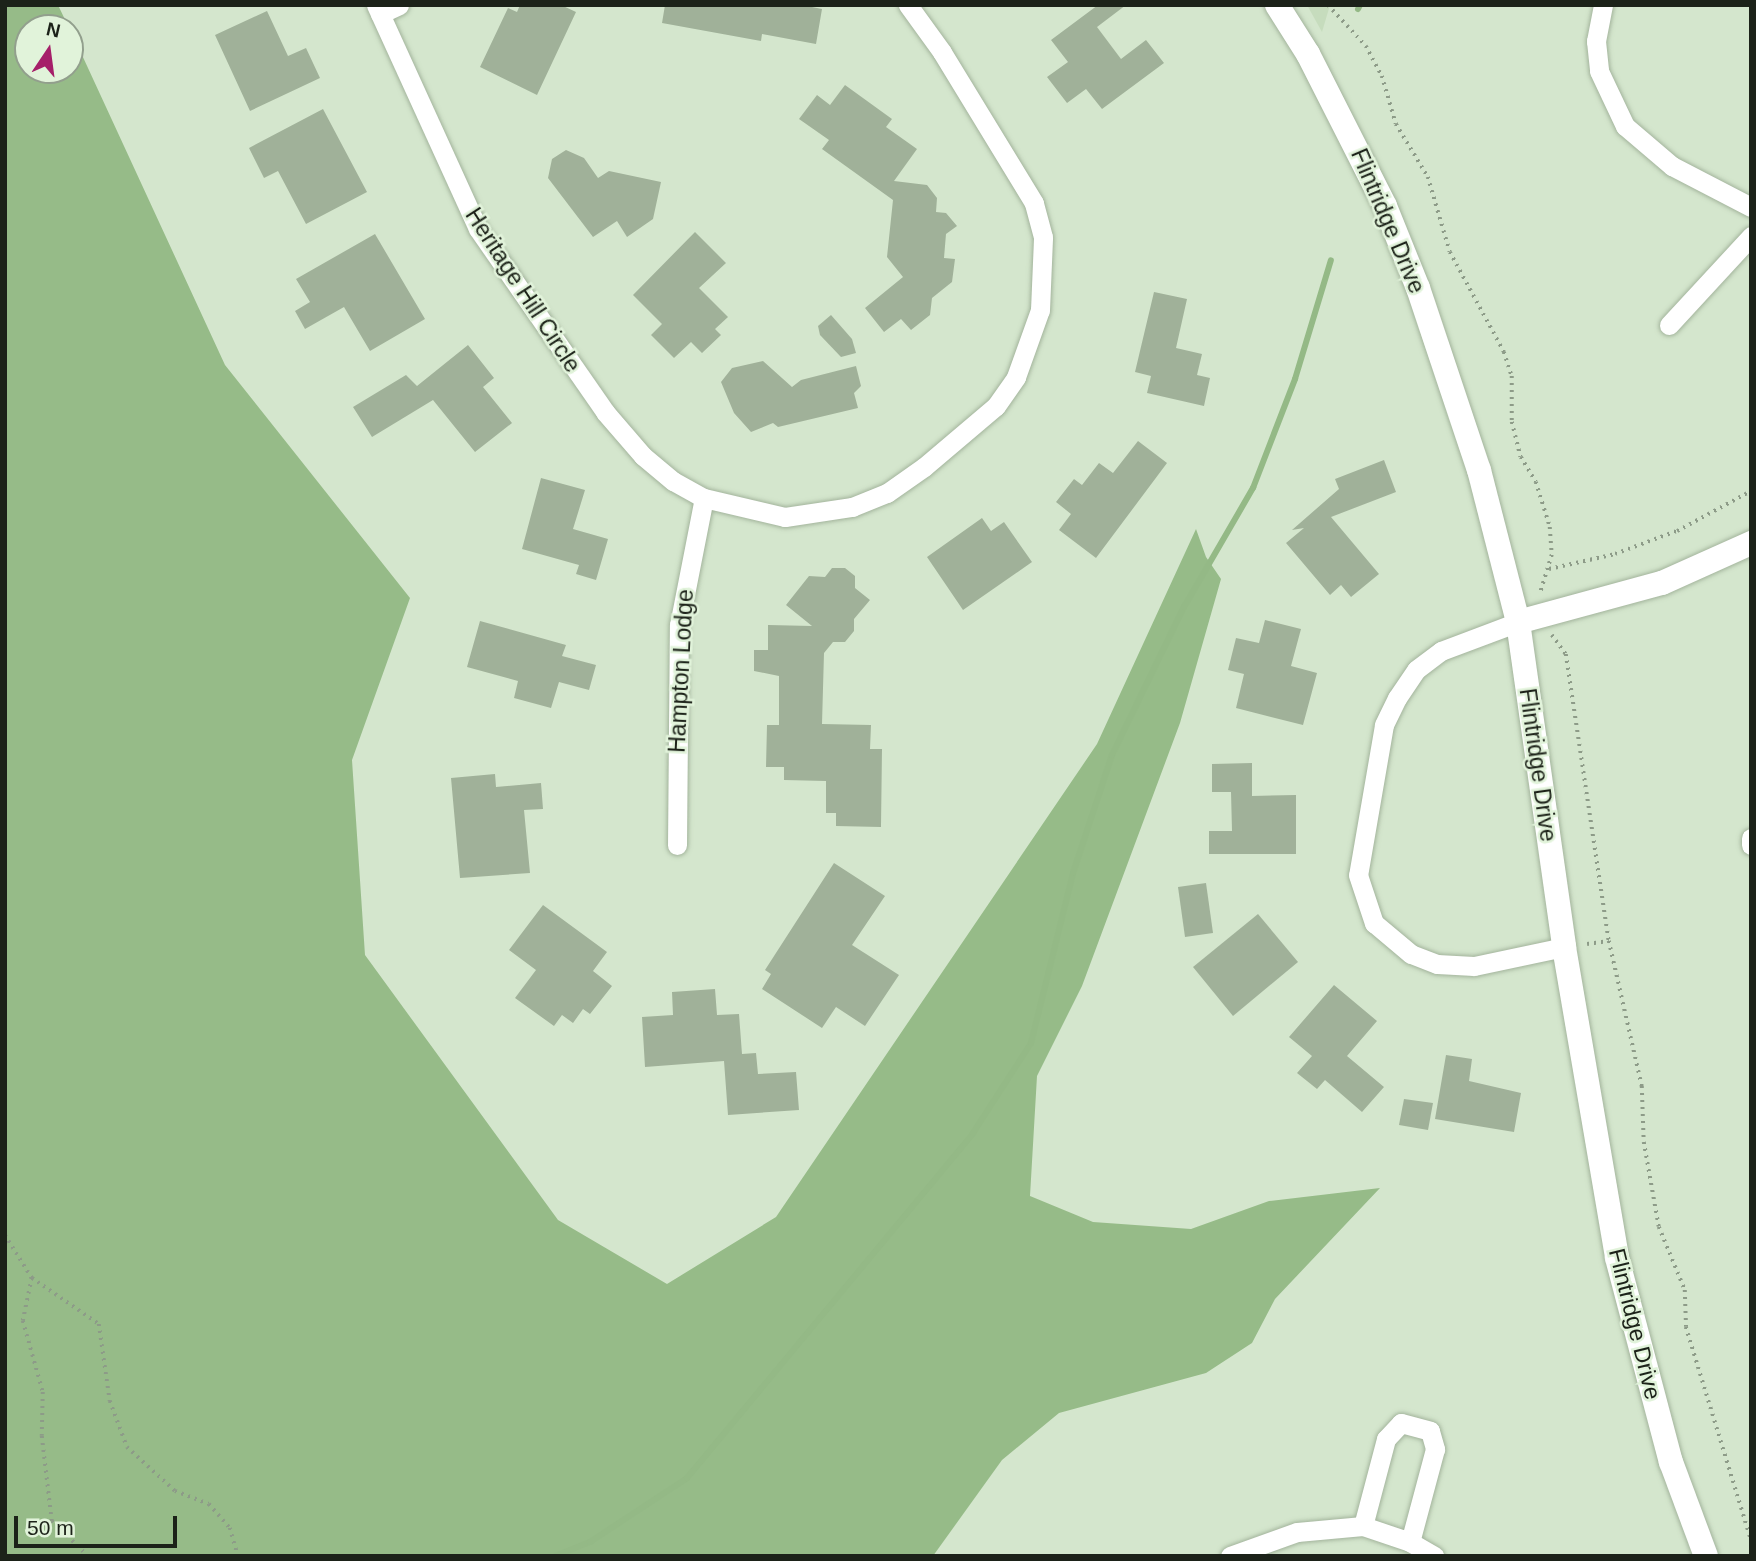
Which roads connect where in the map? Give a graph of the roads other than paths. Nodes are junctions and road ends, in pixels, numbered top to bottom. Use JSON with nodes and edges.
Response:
{"nodes":[{"id":1,"x":399,"y":5,"type":"edge"},
{"id":2,"x":908,"y":5,"type":"edge"},
{"id":3,"x":1277,"y":5,"type":"edge"},
{"id":4,"x":1603,"y":5,"type":"edge"},
{"id":5,"x":378,"y":10,"type":"edge"},
{"id":6,"x":1751,"y":207,"type":"edge"},
{"id":7,"x":1751,"y":236,"type":"edge"},
{"id":8,"x":1669,"y":325,"type":"dead end"},
{"id":9,"x":704,"y":498,"type":"junction"},
{"id":10,"x":1751,"y":542,"type":"edge"},
{"id":11,"x":1518,"y":622,"type":"junction"},
{"id":12,"x":1751,"y":838,"type":"edge"},
{"id":13,"x":677,"y":845,"type":"dead end"},
{"id":14,"x":1751,"y":845,"type":"edge"},
{"id":15,"x":1564,"y":947,"type":"junction"},
{"id":16,"x":1363,"y":1526,"type":"junction"},
{"id":17,"x":1410,"y":1542,"type":"junction"},
{"id":18,"x":1230,"y":1556,"type":"edge"},
{"id":19,"x":1434,"y":1556,"type":"edge"},
{"id":20,"x":1706,"y":1556,"type":"edge"}],
"edges":[{"from":1,"to":5,"type":"street"},
{"from":2,"to":9,"type":"street","name":"Heritage Hill Circle"},
{"from":3,"to":11,"type":"street","name":"Flintridge Drive"},
{"from":4,"to":6,"type":"street"},
{"from":5,"to":9,"type":"street","name":"Heritage Hill Circle"},
{"from":7,"to":8,"type":"street"},
{"from":9,"to":13,"type":"street","name":"Hampton Lodge"},
{"from":10,"to":11,"type":"street"},
{"from":11,"to":15,"type":"street","name":"Flintridge Drive"},
{"from":11,"to":15,"type":"street"},
{"from":12,"to":14,"type":"street"},
{"from":15,"to":20,"type":"street","name":"Flintridge Drive"},
{"from":16,"to":17,"type":"street"},
{"from":16,"to":17,"type":"street"},
{"from":16,"to":18,"type":"street"},
{"from":17,"to":19,"type":"street"}]}
